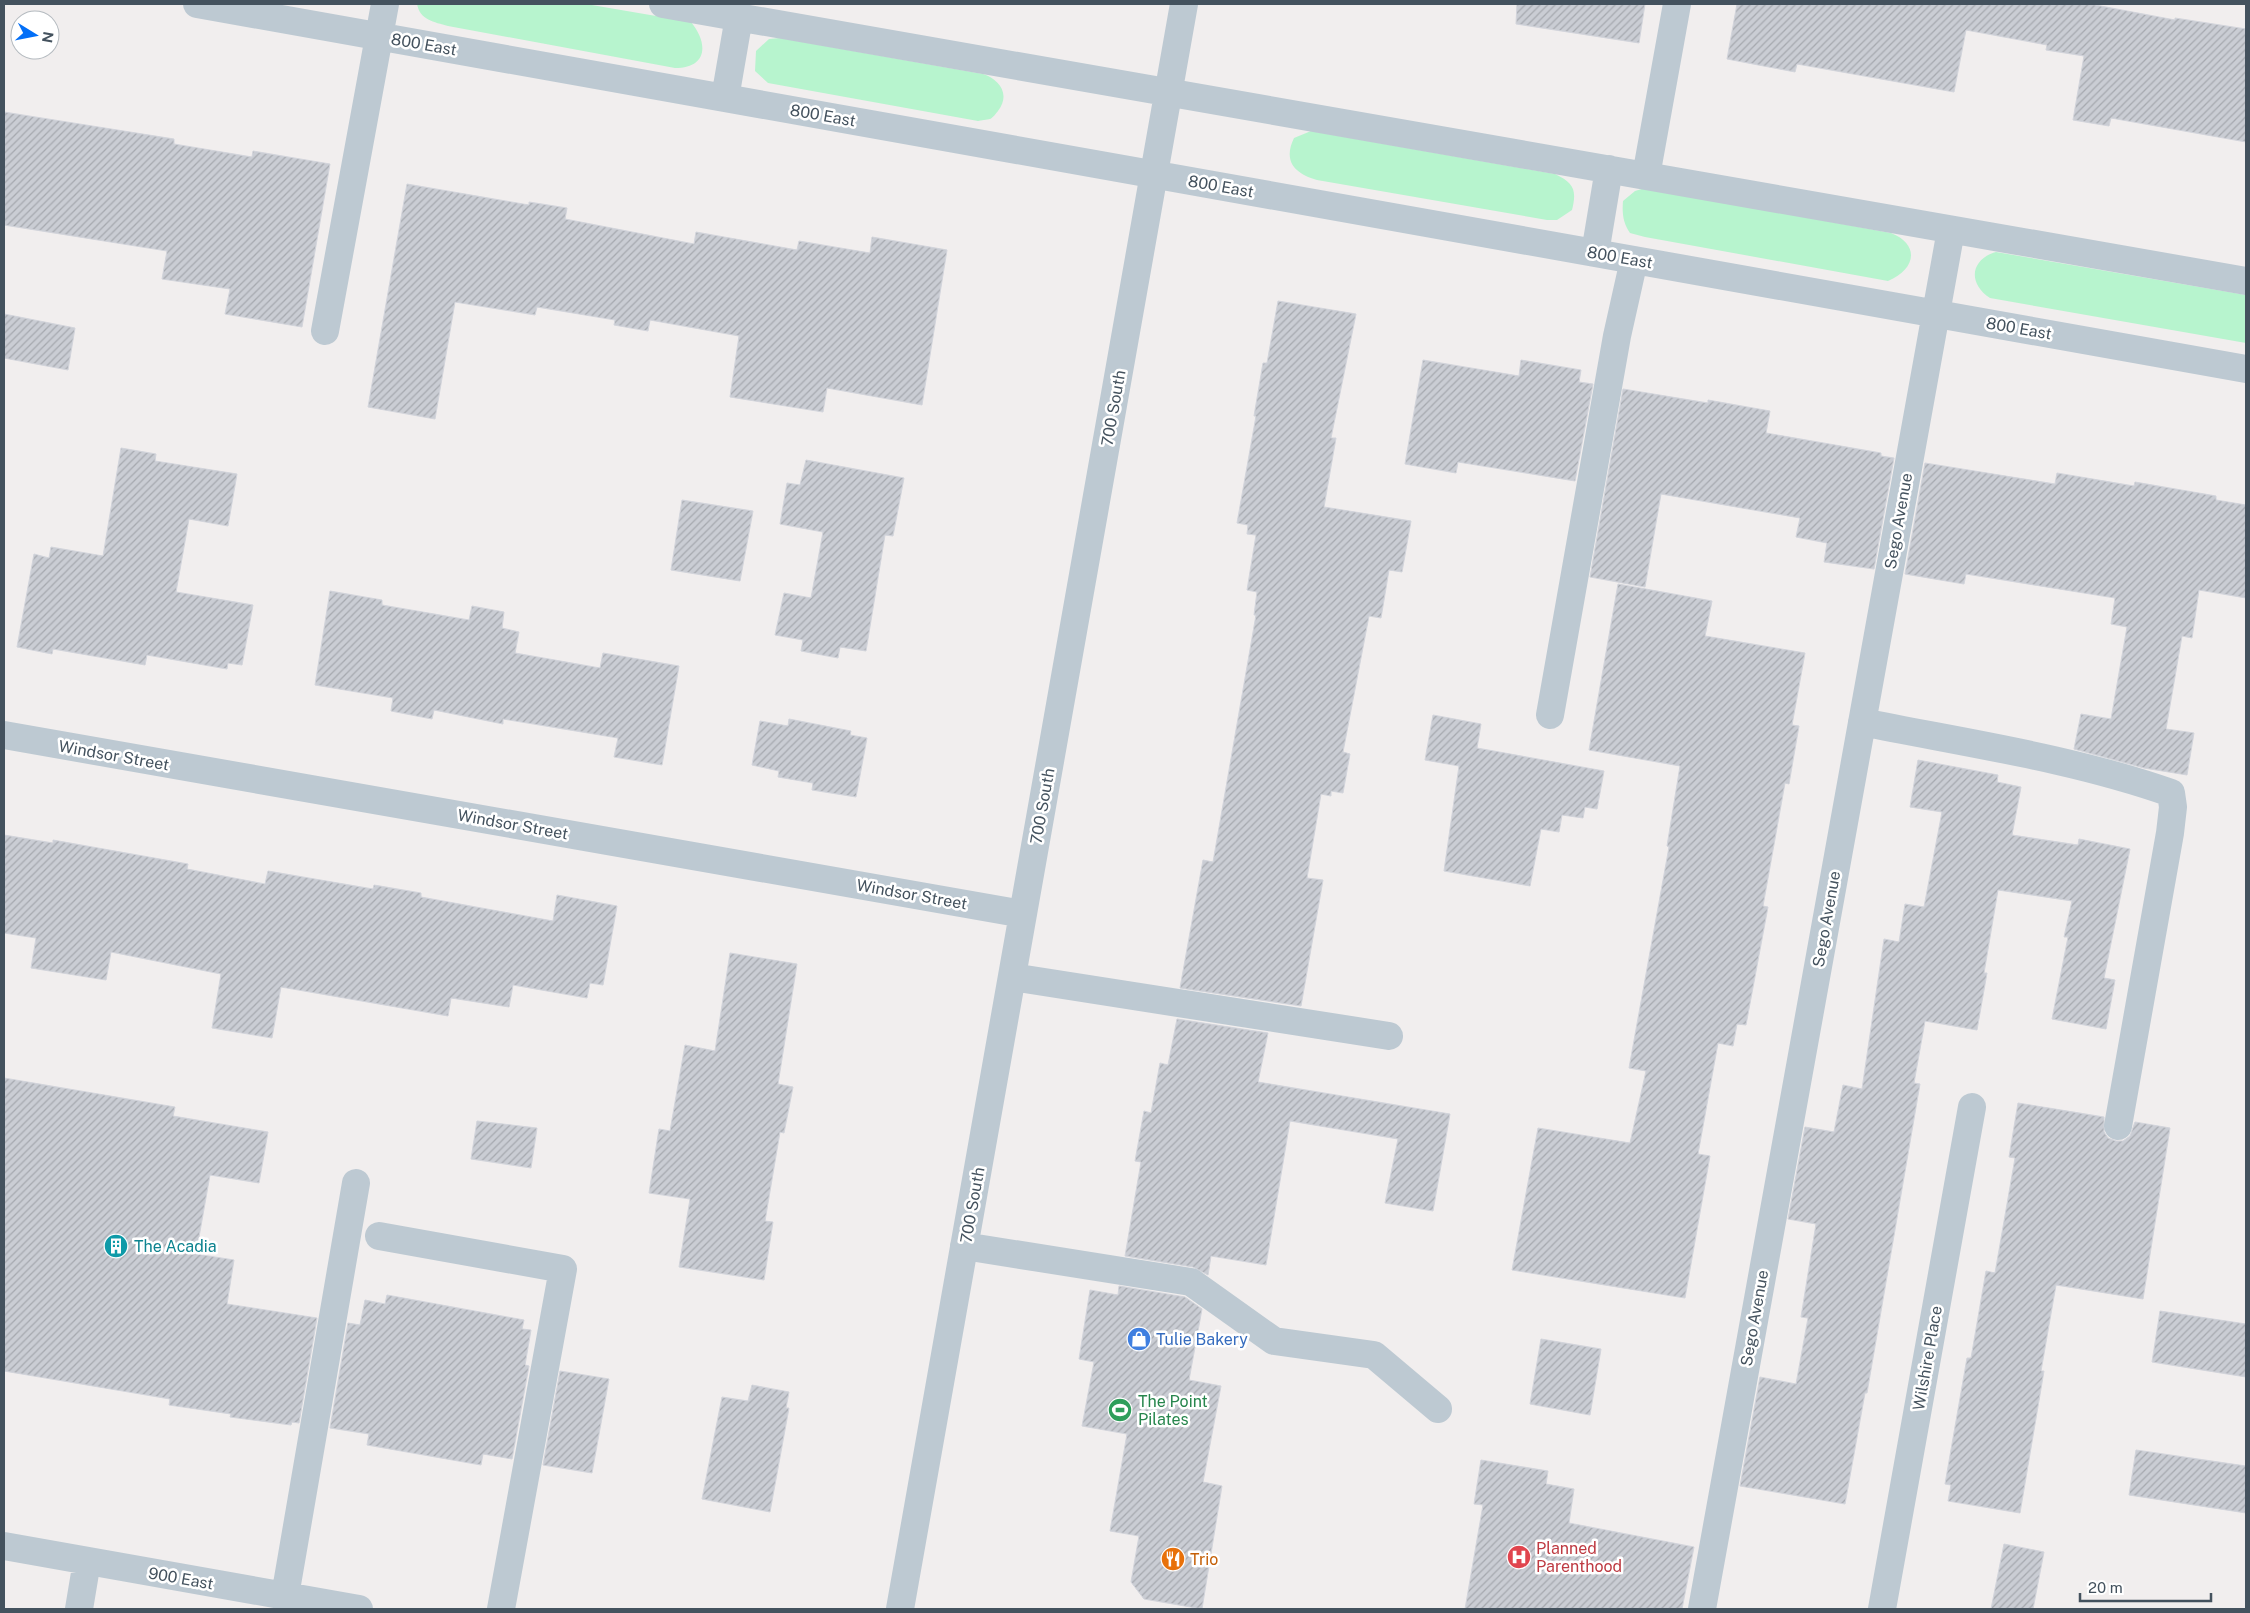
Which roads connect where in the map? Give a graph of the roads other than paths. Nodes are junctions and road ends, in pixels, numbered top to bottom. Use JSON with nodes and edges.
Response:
{"nodes":[{"id":1,"x":197,"y":4,"type":"edge"},
{"id":2,"x":385,"y":4,"type":"edge"},
{"id":3,"x":663,"y":4,"type":"edge"},
{"id":4,"x":1184,"y":4,"type":"edge"},
{"id":5,"x":1677,"y":4,"type":"edge"},
{"id":6,"x":739,"y":17,"type":"junction"},
{"id":7,"x":379,"y":36,"type":"junction"},
{"id":8,"x":1169,"y":92,"type":"junction"},
{"id":9,"x":724,"y":98,"type":"junction"},
{"id":10,"x":1609,"y":170,"type":"junction"},
{"id":11,"x":1154,"y":175,"type":"junction"},
{"id":12,"x":1646,"y":176,"type":"junction"},
{"id":13,"x":1951,"y":230,"type":"junction"},
{"id":14,"x":1595,"y":253,"type":"junction"},
{"id":15,"x":1634,"y":260,"type":"junction"},
{"id":16,"x":2246,"y":281,"type":"edge"},
{"id":17,"x":1936,"y":314,"type":"junction"},
{"id":18,"x":325,"y":331,"type":"dead end"},
{"id":19,"x":2246,"y":369,"type":"edge"},
{"id":20,"x":1550,"y":715,"type":"dead end"},
{"id":21,"x":1862,"y":722,"type":"junction"},
{"id":22,"x":4,"y":735,"type":"edge"},
{"id":23,"x":1023,"y":914,"type":"junction"},
{"id":24,"x":1012,"y":977,"type":"junction"},
{"id":25,"x":1389,"y":1036,"type":"dead end"},
{"id":26,"x":1972,"y":1108,"type":"dead end"},
{"id":27,"x":2118,"y":1126,"type":"dead end"},
{"id":28,"x":356,"y":1183,"type":"dead end"},
{"id":29,"x":379,"y":1236,"type":"dead end"},
{"id":30,"x":964,"y":1246,"type":"junction"},
{"id":31,"x":1438,"y":1409,"type":"dead end"},
{"id":32,"x":4,"y":1546,"type":"edge"},
{"id":33,"x":87,"y":1561,"type":"junction"},
{"id":34,"x":285,"y":1596,"type":"junction"},
{"id":35,"x":79,"y":1609,"type":"edge"},
{"id":36,"x":359,"y":1609,"type":"edge"},
{"id":37,"x":501,"y":1609,"type":"edge"},
{"id":38,"x":900,"y":1609,"type":"edge"},
{"id":39,"x":1702,"y":1609,"type":"edge"},
{"id":40,"x":1882,"y":1609,"type":"edge"}],
"edges":[{"from":1,"to":7,"type":"street","name":"800 East"},
{"from":2,"to":7,"type":"street"},
{"from":3,"to":6,"type":"street"},
{"from":4,"to":8,"type":"street","name":"700 South"},
{"from":5,"to":12,"type":"street"},
{"from":6,"to":8,"type":"street"},
{"from":6,"to":9,"type":"street"},
{"from":7,"to":9,"type":"street","name":"800 East"},
{"from":7,"to":18,"type":"street"},
{"from":8,"to":10,"type":"street"},
{"from":8,"to":11,"type":"street","name":"700 South"},
{"from":9,"to":11,"type":"street","name":"800 East"},
{"from":10,"to":12,"type":"street"},
{"from":10,"to":14,"type":"street"},
{"from":11,"to":14,"type":"street","name":"800 East"},
{"from":11,"to":23,"type":"street","name":"700 South"},
{"from":12,"to":13,"type":"street"},
{"from":13,"to":16,"type":"street"},
{"from":13,"to":17,"type":"street","name":"Sego Avenue"},
{"from":14,"to":15,"type":"street","name":"800 East"},
{"from":15,"to":17,"type":"street","name":"800 East"},
{"from":15,"to":20,"type":"street"},
{"from":17,"to":19,"type":"street","name":"800 East"},
{"from":17,"to":21,"type":"street","name":"Sego Avenue"},
{"from":21,"to":27,"type":"street"},
{"from":21,"to":39,"type":"street","name":"Sego Avenue"},
{"from":22,"to":23,"type":"street","name":"Windsor Street"},
{"from":23,"to":24,"type":"street","name":"700 South"},
{"from":24,"to":25,"type":"street"},
{"from":24,"to":30,"type":"street","name":"700 South"},
{"from":26,"to":40,"type":"street","name":"Wilshire Place"},
{"from":28,"to":34,"type":"street"},
{"from":29,"to":37,"type":"street"},
{"from":30,"to":31,"type":"street"},
{"from":30,"to":38,"type":"street","name":"700 South"},
{"from":32,"to":33,"type":"street","name":"900 East"},
{"from":33,"to":34,"type":"street","name":"900 East"},
{"from":33,"to":35,"type":"street"},
{"from":34,"to":36,"type":"street","name":"900 East"}]}
